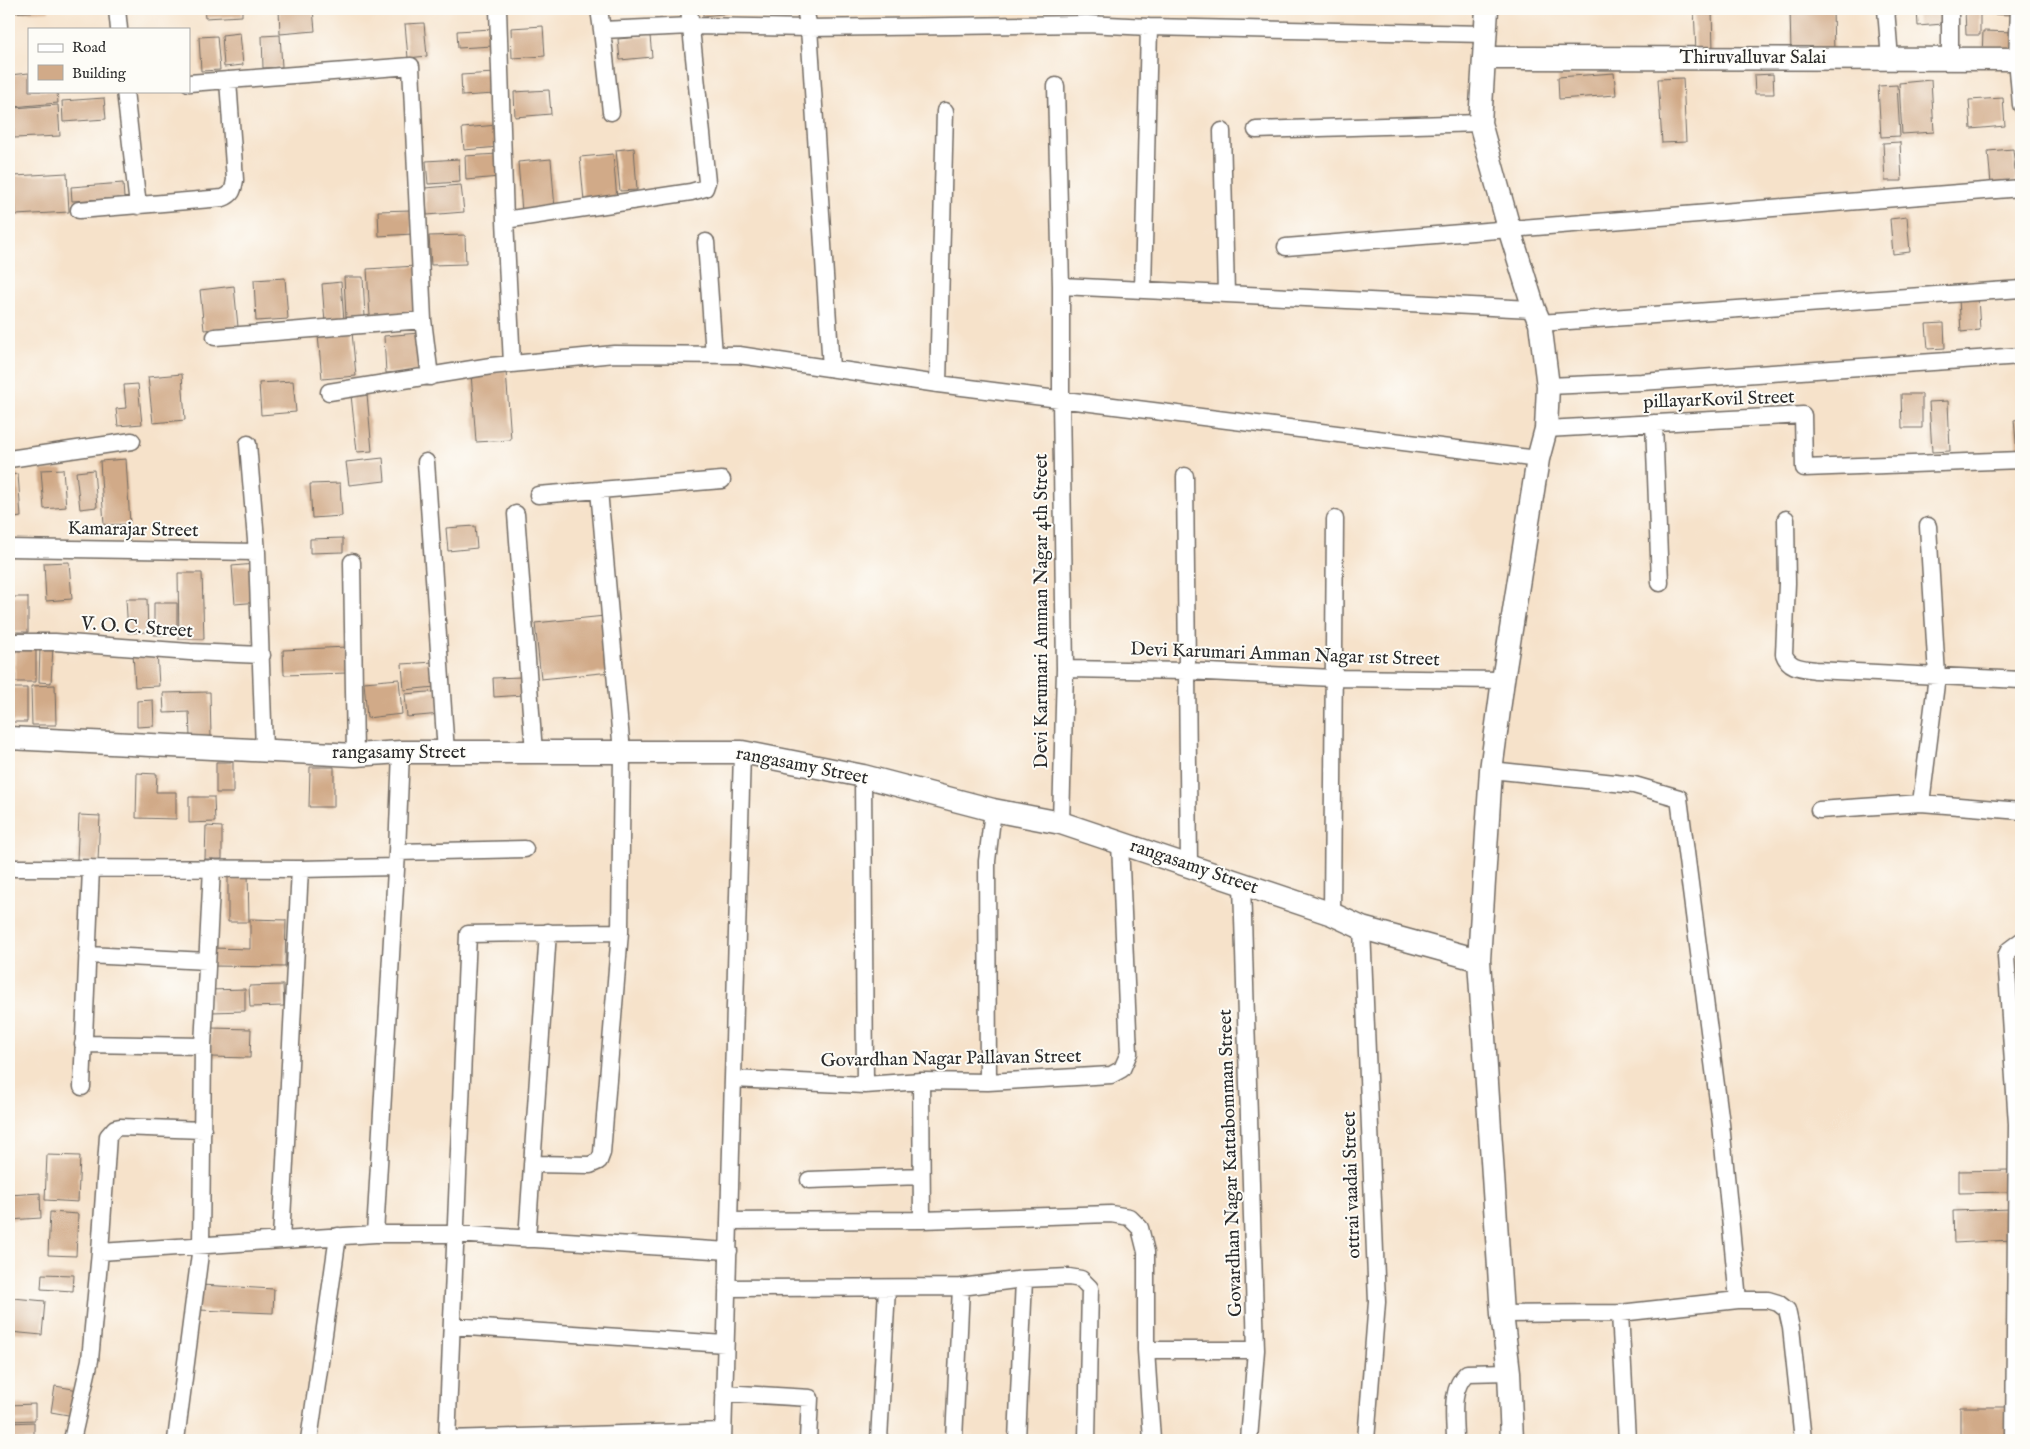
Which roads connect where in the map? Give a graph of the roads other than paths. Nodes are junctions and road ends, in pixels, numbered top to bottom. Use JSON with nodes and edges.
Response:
{"nodes":[{"id":1,"x":118,"y":9,"type":"edge"},
{"id":2,"x":498,"y":9,"type":"edge"},
{"id":3,"x":599,"y":9,"type":"edge"},
{"id":4,"x":689,"y":9,"type":"edge"},
{"id":5,"x":805,"y":9,"type":"edge"},
{"id":6,"x":1487,"y":9,"type":"edge"},
{"id":7,"x":1886,"y":9,"type":"edge"},
{"id":8,"x":1950,"y":9,"type":"edge"},
{"id":9,"x":2019,"y":9,"type":"edge"},
{"id":10,"x":691,"y":26,"type":"junction"},
{"id":11,"x":1150,"y":27,"type":"junction"},
{"id":12,"x":119,"y":28,"type":"edge"},
{"id":13,"x":809,"y":28,"type":"junction"},
{"id":14,"x":602,"y":30,"type":"junction"},
{"id":15,"x":1485,"y":34,"type":"junction"},
{"id":16,"x":1484,"y":58,"type":"junction"},
{"id":17,"x":1890,"y":59,"type":"junction"},
{"id":18,"x":1950,"y":59,"type":"junction"},
{"id":19,"x":2019,"y":59,"type":"edge"},
{"id":20,"x":228,"y":80,"type":"junction"},
{"id":21,"x":190,"y":83,"type":"edge"},
{"id":22,"x":1056,"y":86,"type":"dead end"},
{"id":23,"x":125,"y":92,"type":"edge"},
{"id":24,"x":2021,"y":104,"type":"edge"},
{"id":25,"x":945,"y":111,"type":"dead end"},
{"id":26,"x":611,"y":112,"type":"dead end"},
{"id":27,"x":1480,"y":123,"type":"junction"},
{"id":28,"x":1256,"y":130,"type":"dead end"},
{"id":29,"x":1222,"y":131,"type":"dead end"},
{"id":30,"x":2021,"y":188,"type":"edge"},
{"id":31,"x":138,"y":206,"type":"junction"},
{"id":32,"x":79,"y":210,"type":"dead end"},
{"id":33,"x":505,"y":220,"type":"junction"},
{"id":34,"x":1509,"y":228,"type":"junction"},
{"id":35,"x":706,"y":242,"type":"dead end"},
{"id":36,"x":1286,"y":247,"type":"dead end"},
{"id":37,"x":1061,"y":286,"type":"junction"},
{"id":38,"x":2021,"y":289,"type":"edge"},
{"id":39,"x":1143,"y":290,"type":"junction"},
{"id":40,"x":1226,"y":294,"type":"junction"},
{"id":41,"x":1537,"y":316,"type":"junction"},
{"id":42,"x":423,"y":320,"type":"junction"},
{"id":43,"x":215,"y":337,"type":"dead end"},
{"id":44,"x":714,"y":354,"type":"junction"},
{"id":45,"x":2021,"y":356,"type":"edge"},
{"id":46,"x":512,"y":364,"type":"junction"},
{"id":47,"x":831,"y":368,"type":"junction"},
{"id":48,"x":430,"y":377,"type":"junction"},
{"id":49,"x":938,"y":384,"type":"junction"},
{"id":50,"x":1548,"y":386,"type":"junction"},
{"id":51,"x":329,"y":392,"type":"dead end"},
{"id":52,"x":1061,"y":400,"type":"junction"},
{"id":53,"x":1654,"y":423,"type":"junction"},
{"id":54,"x":1546,"y":429,"type":"junction"},
{"id":55,"x":132,"y":441,"type":"dead end"},
{"id":56,"x":248,"y":444,"type":"dead end"},
{"id":57,"x":1538,"y":459,"type":"junction"},
{"id":58,"x":9,"y":460,"type":"edge"},
{"id":59,"x":2021,"y":460,"type":"edge"},
{"id":60,"x":426,"y":462,"type":"dead end"},
{"id":61,"x":1185,"y":476,"type":"dead end"},
{"id":62,"x":722,"y":480,"type":"dead end"},
{"id":63,"x":600,"y":490,"type":"junction"},
{"id":64,"x":538,"y":495,"type":"dead end"},
{"id":65,"x":516,"y":514,"type":"dead end"},
{"id":66,"x":1335,"y":519,"type":"dead end"},
{"id":67,"x":1786,"y":520,"type":"dead end"},
{"id":68,"x":1928,"y":526,"type":"dead end"},
{"id":69,"x":9,"y":548,"type":"edge"},
{"id":70,"x":257,"y":552,"type":"junction"},
{"id":71,"x":352,"y":562,"type":"dead end"},
{"id":72,"x":1660,"y":583,"type":"dead end"},
{"id":73,"x":9,"y":642,"type":"edge"},
{"id":74,"x":262,"y":655,"type":"junction"},
{"id":75,"x":1065,"y":669,"type":"junction"},
{"id":76,"x":1186,"y":671,"type":"junction"},
{"id":77,"x":1938,"y":676,"type":"junction"},
{"id":78,"x":1333,"y":678,"type":"junction"},
{"id":79,"x":1503,"y":680,"type":"junction"},
{"id":80,"x":2021,"y":680,"type":"edge"},
{"id":81,"x":9,"y":738,"type":"edge"},
{"id":82,"x":264,"y":750,"type":"junction"},
{"id":83,"x":401,"y":752,"type":"junction"},
{"id":84,"x":446,"y":752,"type":"junction"},
{"id":85,"x":534,"y":752,"type":"junction"},
{"id":86,"x":622,"y":752,"type":"junction"},
{"id":87,"x":742,"y":752,"type":"junction"},
{"id":88,"x":355,"y":755,"type":"junction"},
{"id":89,"x":1491,"y":770,"type":"junction"},
{"id":90,"x":863,"y":776,"type":"junction"},
{"id":91,"x":1921,"y":803,"type":"junction"},
{"id":92,"x":993,"y":810,"type":"junction"},
{"id":93,"x":1818,"y":810,"type":"dead end"},
{"id":94,"x":2021,"y":811,"type":"edge"},
{"id":95,"x":1061,"y":823,"type":"junction"},
{"id":96,"x":1120,"y":843,"type":"junction"},
{"id":97,"x":526,"y":850,"type":"dead end"},
{"id":98,"x":397,"y":859,"type":"junction"},
{"id":99,"x":1190,"y":865,"type":"junction"},
{"id":100,"x":16,"y":868,"type":"dead end"},
{"id":101,"x":91,"y":868,"type":"junction"},
{"id":102,"x":212,"y":868,"type":"junction"},
{"id":103,"x":300,"y":869,"type":"junction"},
{"id":104,"x":1242,"y":884,"type":"junction"},
{"id":105,"x":1332,"y":914,"type":"junction"},
{"id":106,"x":1362,"y":928,"type":"junction"},
{"id":107,"x":548,"y":932,"type":"junction"},
{"id":108,"x":620,"y":932,"type":"junction"},
{"id":109,"x":2021,"y":941,"type":"edge"},
{"id":110,"x":88,"y":955,"type":"junction"},
{"id":111,"x":207,"y":960,"type":"junction"},
{"id":112,"x":1479,"y":960,"type":"junction"},
{"id":113,"x":83,"y":1044,"type":"junction"},
{"id":114,"x":203,"y":1046,"type":"junction"},
{"id":115,"x":733,"y":1079,"type":"junction"},
{"id":116,"x":921,"y":1081,"type":"junction"},
{"id":117,"x":988,"y":1082,"type":"junction"},
{"id":118,"x":865,"y":1085,"type":"junction"},
{"id":119,"x":82,"y":1087,"type":"dead end"},
{"id":120,"x":203,"y":1130,"type":"junction"},
{"id":121,"x":532,"y":1164,"type":"junction"},
{"id":122,"x":921,"y":1176,"type":"junction"},
{"id":123,"x":809,"y":1180,"type":"dead end"},
{"id":124,"x":922,"y":1220,"type":"junction"},
{"id":125,"x":729,"y":1221,"type":"junction"},
{"id":126,"x":375,"y":1234,"type":"junction"},
{"id":127,"x":455,"y":1234,"type":"junction"},
{"id":128,"x":338,"y":1236,"type":"junction"},
{"id":129,"x":527,"y":1239,"type":"junction"},
{"id":130,"x":280,"y":1240,"type":"junction"},
{"id":131,"x":201,"y":1246,"type":"junction"},
{"id":132,"x":728,"y":1251,"type":"junction"},
{"id":133,"x":100,"y":1252,"type":"junction"},
{"id":134,"x":1024,"y":1279,"type":"junction"},
{"id":135,"x":961,"y":1287,"type":"junction"},
{"id":136,"x":727,"y":1288,"type":"junction"},
{"id":137,"x":887,"y":1288,"type":"junction"},
{"id":138,"x":1738,"y":1300,"type":"junction"},
{"id":139,"x":1620,"y":1313,"type":"junction"},
{"id":140,"x":1502,"y":1314,"type":"junction"},
{"id":141,"x":452,"y":1326,"type":"junction"},
{"id":142,"x":726,"y":1344,"type":"junction"},
{"id":143,"x":1146,"y":1350,"type":"junction"},
{"id":144,"x":1256,"y":1350,"type":"junction"},
{"id":145,"x":1509,"y":1372,"type":"junction"},
{"id":146,"x":2018,"y":1386,"type":"edge"},
{"id":147,"x":724,"y":1393,"type":"junction"},
{"id":148,"x":723,"y":1436,"type":"edge"},
{"id":149,"x":72,"y":1440,"type":"edge"},
{"id":150,"x":176,"y":1440,"type":"edge"},
{"id":151,"x":309,"y":1440,"type":"edge"},
{"id":152,"x":447,"y":1440,"type":"edge"},
{"id":153,"x":808,"y":1440,"type":"edge"},
{"id":154,"x":879,"y":1440,"type":"edge"},
{"id":155,"x":954,"y":1440,"type":"edge"},
{"id":156,"x":1016,"y":1440,"type":"edge"},
{"id":157,"x":1088,"y":1440,"type":"edge"},
{"id":158,"x":1152,"y":1440,"type":"edge"},
{"id":159,"x":1249,"y":1440,"type":"edge"},
{"id":160,"x":1366,"y":1440,"type":"edge"},
{"id":161,"x":1455,"y":1440,"type":"edge"},
{"id":162,"x":1512,"y":1440,"type":"edge"},
{"id":163,"x":1627,"y":1440,"type":"edge"},
{"id":164,"x":1803,"y":1440,"type":"edge"},
{"id":165,"x":2014,"y":1440,"type":"edge"}],
"edges":[{"from":1,"to":12,"type":"street"},
{"from":2,"to":33,"type":"street"},
{"from":3,"to":14,"type":"street"},
{"from":4,"to":10,"type":"street"},
{"from":5,"to":13,"type":"street"},
{"from":6,"to":15,"type":"street"},
{"from":7,"to":17,"type":"street"},
{"from":8,"to":18,"type":"street"},
{"from":9,"to":19,"type":"street"},
{"from":10,"to":13,"type":"street"},
{"from":10,"to":14,"type":"street"},
{"from":10,"to":33,"type":"street"},
{"from":11,"to":13,"type":"street"},
{"from":11,"to":15,"type":"street"},
{"from":11,"to":39,"type":"street"},
{"from":13,"to":47,"type":"street"},
{"from":14,"to":26,"type":"street"},
{"from":15,"to":16,"type":"street"},
{"from":16,"to":17,"type":"street","name":"Thiruvalluvar Salai"},
{"from":16,"to":27,"type":"street"},
{"from":17,"to":18,"type":"street","name":"Thiruvalluvar Salai"},
{"from":18,"to":19,"type":"street","name":"Thiruvalluvar Salai"},
{"from":19,"to":24,"type":"street"},
{"from":20,"to":21,"type":"street"},
{"from":20,"to":31,"type":"street"},
{"from":20,"to":42,"type":"street"},
{"from":22,"to":37,"type":"street","name":"Devi Karumari Amman Nagar 4th Street"},
{"from":23,"to":31,"type":"street"},
{"from":25,"to":49,"type":"street"},
{"from":27,"to":28,"type":"street"},
{"from":27,"to":34,"type":"street"},
{"from":29,"to":40,"type":"street"},
{"from":30,"to":34,"type":"street"},
{"from":31,"to":32,"type":"street"},
{"from":33,"to":46,"type":"street"},
{"from":34,"to":36,"type":"street"},
{"from":34,"to":41,"type":"street"},
{"from":35,"to":44,"type":"street"},
{"from":37,"to":39,"type":"street"},
{"from":37,"to":52,"type":"street","name":"Devi Karumari Amman Nagar 4th Street"},
{"from":38,"to":41,"type":"street"},
{"from":39,"to":40,"type":"street"},
{"from":40,"to":41,"type":"street"},
{"from":41,"to":50,"type":"street"},
{"from":42,"to":43,"type":"street"},
{"from":42,"to":48,"type":"street"},
{"from":44,"to":46,"type":"street"},
{"from":44,"to":47,"type":"street"},
{"from":45,"to":50,"type":"street"},
{"from":46,"to":48,"type":"street"},
{"from":47,"to":49,"type":"street"},
{"from":48,"to":51,"type":"street"},
{"from":49,"to":52,"type":"street"},
{"from":50,"to":54,"type":"street"},
{"from":52,"to":57,"type":"street"},
{"from":52,"to":75,"type":"street","name":"Devi Karumari Amman Nagar 4th Street"},
{"from":53,"to":54,"type":"street","name":"pillayarKovil Street"},
{"from":53,"to":59,"type":"street","name":"pillayarKovil Street"},
{"from":53,"to":72,"type":"street"},
{"from":54,"to":57,"type":"street"},
{"from":55,"to":58,"type":"street"},
{"from":56,"to":70,"type":"street"},
{"from":57,"to":79,"type":"street"},
{"from":60,"to":84,"type":"street"},
{"from":61,"to":76,"type":"street"},
{"from":62,"to":63,"type":"street"},
{"from":63,"to":64,"type":"street"},
{"from":63,"to":86,"type":"street"},
{"from":65,"to":85,"type":"street"},
{"from":66,"to":78,"type":"street"},
{"from":67,"to":77,"type":"street"},
{"from":68,"to":77,"type":"street"},
{"from":69,"to":70,"type":"street","name":"Kamarajar Street"},
{"from":70,"to":74,"type":"street"},
{"from":71,"to":88,"type":"street"},
{"from":73,"to":74,"type":"street","name":"V. O. C. Street"},
{"from":74,"to":82,"type":"street"},
{"from":75,"to":76,"type":"street","name":"Devi Karumari Amman Nagar 1st Street"},
{"from":75,"to":95,"type":"street","name":"Devi Karumari Amman Nagar 4th Street"},
{"from":76,"to":78,"type":"street","name":"Devi Karumari Amman Nagar 1st Street"},
{"from":76,"to":99,"type":"street"},
{"from":77,"to":80,"type":"street"},
{"from":77,"to":91,"type":"street"},
{"from":78,"to":79,"type":"street","name":"Devi Karumari Amman Nagar 1st Street"},
{"from":78,"to":105,"type":"street"},
{"from":79,"to":89,"type":"street"},
{"from":81,"to":82,"type":"street","name":"rangasamy Street"},
{"from":82,"to":88,"type":"street","name":"rangasamy Street"},
{"from":83,"to":84,"type":"street","name":"rangasamy Street"},
{"from":83,"to":88,"type":"street","name":"rangasamy Street"},
{"from":83,"to":98,"type":"street"},
{"from":84,"to":85,"type":"street","name":"rangasamy Street"},
{"from":85,"to":86,"type":"street","name":"rangasamy Street"},
{"from":86,"to":87,"type":"street","name":"rangasamy Street"},
{"from":86,"to":108,"type":"street"},
{"from":87,"to":90,"type":"street","name":"rangasamy Street"},
{"from":87,"to":115,"type":"street"},
{"from":89,"to":112,"type":"street"},
{"from":89,"to":138,"type":"street"},
{"from":90,"to":92,"type":"street","name":"rangasamy Street"},
{"from":90,"to":118,"type":"street"},
{"from":91,"to":93,"type":"street"},
{"from":91,"to":94,"type":"street"},
{"from":92,"to":95,"type":"street","name":"rangasamy Street"},
{"from":92,"to":117,"type":"street"},
{"from":95,"to":96,"type":"street","name":"rangasamy Street"},
{"from":96,"to":99,"type":"street","name":"rangasamy Street"},
{"from":96,"to":117,"type":"street","name":"Govardhan Nagar Pallavan Street"},
{"from":97,"to":98,"type":"street"},
{"from":98,"to":103,"type":"street"},
{"from":98,"to":126,"type":"street"},
{"from":99,"to":104,"type":"street","name":"rangasamy Street"},
{"from":100,"to":101,"type":"street"},
{"from":101,"to":102,"type":"street"},
{"from":101,"to":110,"type":"street"},
{"from":102,"to":103,"type":"street"},
{"from":102,"to":111,"type":"street"},
{"from":103,"to":130,"type":"street"},
{"from":104,"to":105,"type":"street","name":"rangasamy Street"},
{"from":104,"to":144,"type":"street","name":"Govardhan Nagar Kattabomman Street"},
{"from":105,"to":106,"type":"street","name":"rangasamy Street"},
{"from":106,"to":112,"type":"street","name":"rangasamy Street"},
{"from":106,"to":160,"type":"street","name":"ottrai vaadai Street"},
{"from":107,"to":108,"type":"street"},
{"from":107,"to":121,"type":"street"},
{"from":107,"to":127,"type":"street"},
{"from":108,"to":121,"type":"street"},
{"from":109,"to":146,"type":"street"},
{"from":110,"to":111,"type":"street"},
{"from":110,"to":113,"type":"street"},
{"from":111,"to":114,"type":"street"},
{"from":112,"to":140,"type":"street"},
{"from":113,"to":114,"type":"street"},
{"from":113,"to":119,"type":"street"},
{"from":114,"to":120,"type":"street"},
{"from":115,"to":118,"type":"street","name":"Govardhan Nagar Pallavan Street"},
{"from":115,"to":125,"type":"street"},
{"from":116,"to":117,"type":"street","name":"Govardhan Nagar Pallavan Street"},
{"from":116,"to":118,"type":"street","name":"Govardhan Nagar Pallavan Street"},
{"from":116,"to":122,"type":"street"},
{"from":120,"to":131,"type":"street"},
{"from":120,"to":133,"type":"street"},
{"from":121,"to":129,"type":"street"},
{"from":122,"to":123,"type":"street"},
{"from":122,"to":124,"type":"street"},
{"from":124,"to":125,"type":"street"},
{"from":124,"to":143,"type":"street"},
{"from":125,"to":132,"type":"street"},
{"from":126,"to":127,"type":"street"},
{"from":126,"to":128,"type":"street"},
{"from":127,"to":129,"type":"street"},
{"from":127,"to":141,"type":"street"},
{"from":128,"to":130,"type":"street"},
{"from":128,"to":151,"type":"street"},
{"from":129,"to":132,"type":"street"},
{"from":130,"to":131,"type":"street"},
{"from":131,"to":133,"type":"street"},
{"from":131,"to":150,"type":"street"},
{"from":132,"to":136,"type":"street"},
{"from":133,"to":149,"type":"street"},
{"from":134,"to":135,"type":"street"},
{"from":134,"to":156,"type":"street"},
{"from":134,"to":157,"type":"street"},
{"from":135,"to":137,"type":"street"},
{"from":135,"to":155,"type":"street"},
{"from":136,"to":137,"type":"street"},
{"from":136,"to":142,"type":"street"},
{"from":137,"to":154,"type":"street"},
{"from":138,"to":139,"type":"street"},
{"from":138,"to":164,"type":"street"},
{"from":139,"to":140,"type":"street"},
{"from":139,"to":163,"type":"street"},
{"from":140,"to":145,"type":"street"},
{"from":141,"to":142,"type":"street"},
{"from":141,"to":152,"type":"street"},
{"from":142,"to":147,"type":"street"},
{"from":143,"to":144,"type":"street"},
{"from":143,"to":158,"type":"street"},
{"from":144,"to":159,"type":"street","name":"Govardhan Nagar Kattabomman Street"},
{"from":145,"to":161,"type":"street"},
{"from":145,"to":162,"type":"street"},
{"from":146,"to":165,"type":"street"},
{"from":147,"to":148,"type":"street"},
{"from":147,"to":153,"type":"street"},
{"from":148,"to":152,"type":"street"}]}
